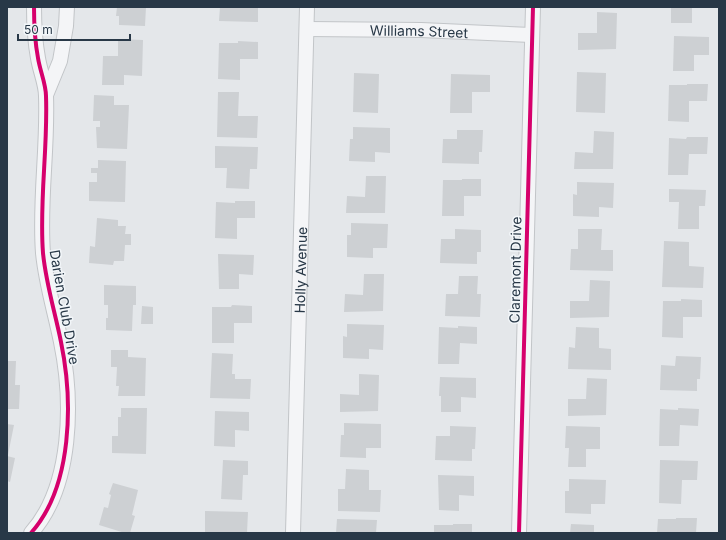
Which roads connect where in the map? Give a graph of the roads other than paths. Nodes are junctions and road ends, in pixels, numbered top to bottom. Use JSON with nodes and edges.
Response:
{"nodes":[{"id":1,"x":34,"y":7,"type":"edge"},
{"id":2,"x":67,"y":7,"type":"edge"},
{"id":3,"x":307,"y":7,"type":"edge"},
{"id":4,"x":533,"y":7,"type":"edge"},
{"id":5,"x":307,"y":29,"type":"junction"},
{"id":6,"x":531,"y":35,"type":"junction"},
{"id":7,"x":46,"y":95,"type":"junction"},
{"id":8,"x":31,"y":533,"type":"edge"},
{"id":9,"x":293,"y":533,"type":"edge"},
{"id":10,"x":519,"y":533,"type":"edge"}],
"edges":[{"from":1,"to":7,"type":"street","name":"Darien Club Drive"},
{"from":2,"to":7,"type":"street","name":"Darien Club Drive"},
{"from":3,"to":5,"type":"street","name":"Holly Avenue"},
{"from":4,"to":6,"type":"street","name":"Claremont Drive"},
{"from":5,"to":6,"type":"street","name":"Williams Street"},
{"from":5,"to":9,"type":"street","name":"Holly Avenue"},
{"from":6,"to":10,"type":"street","name":"Claremont Drive"},
{"from":7,"to":8,"type":"street","name":"Darien Club Drive"}]}
